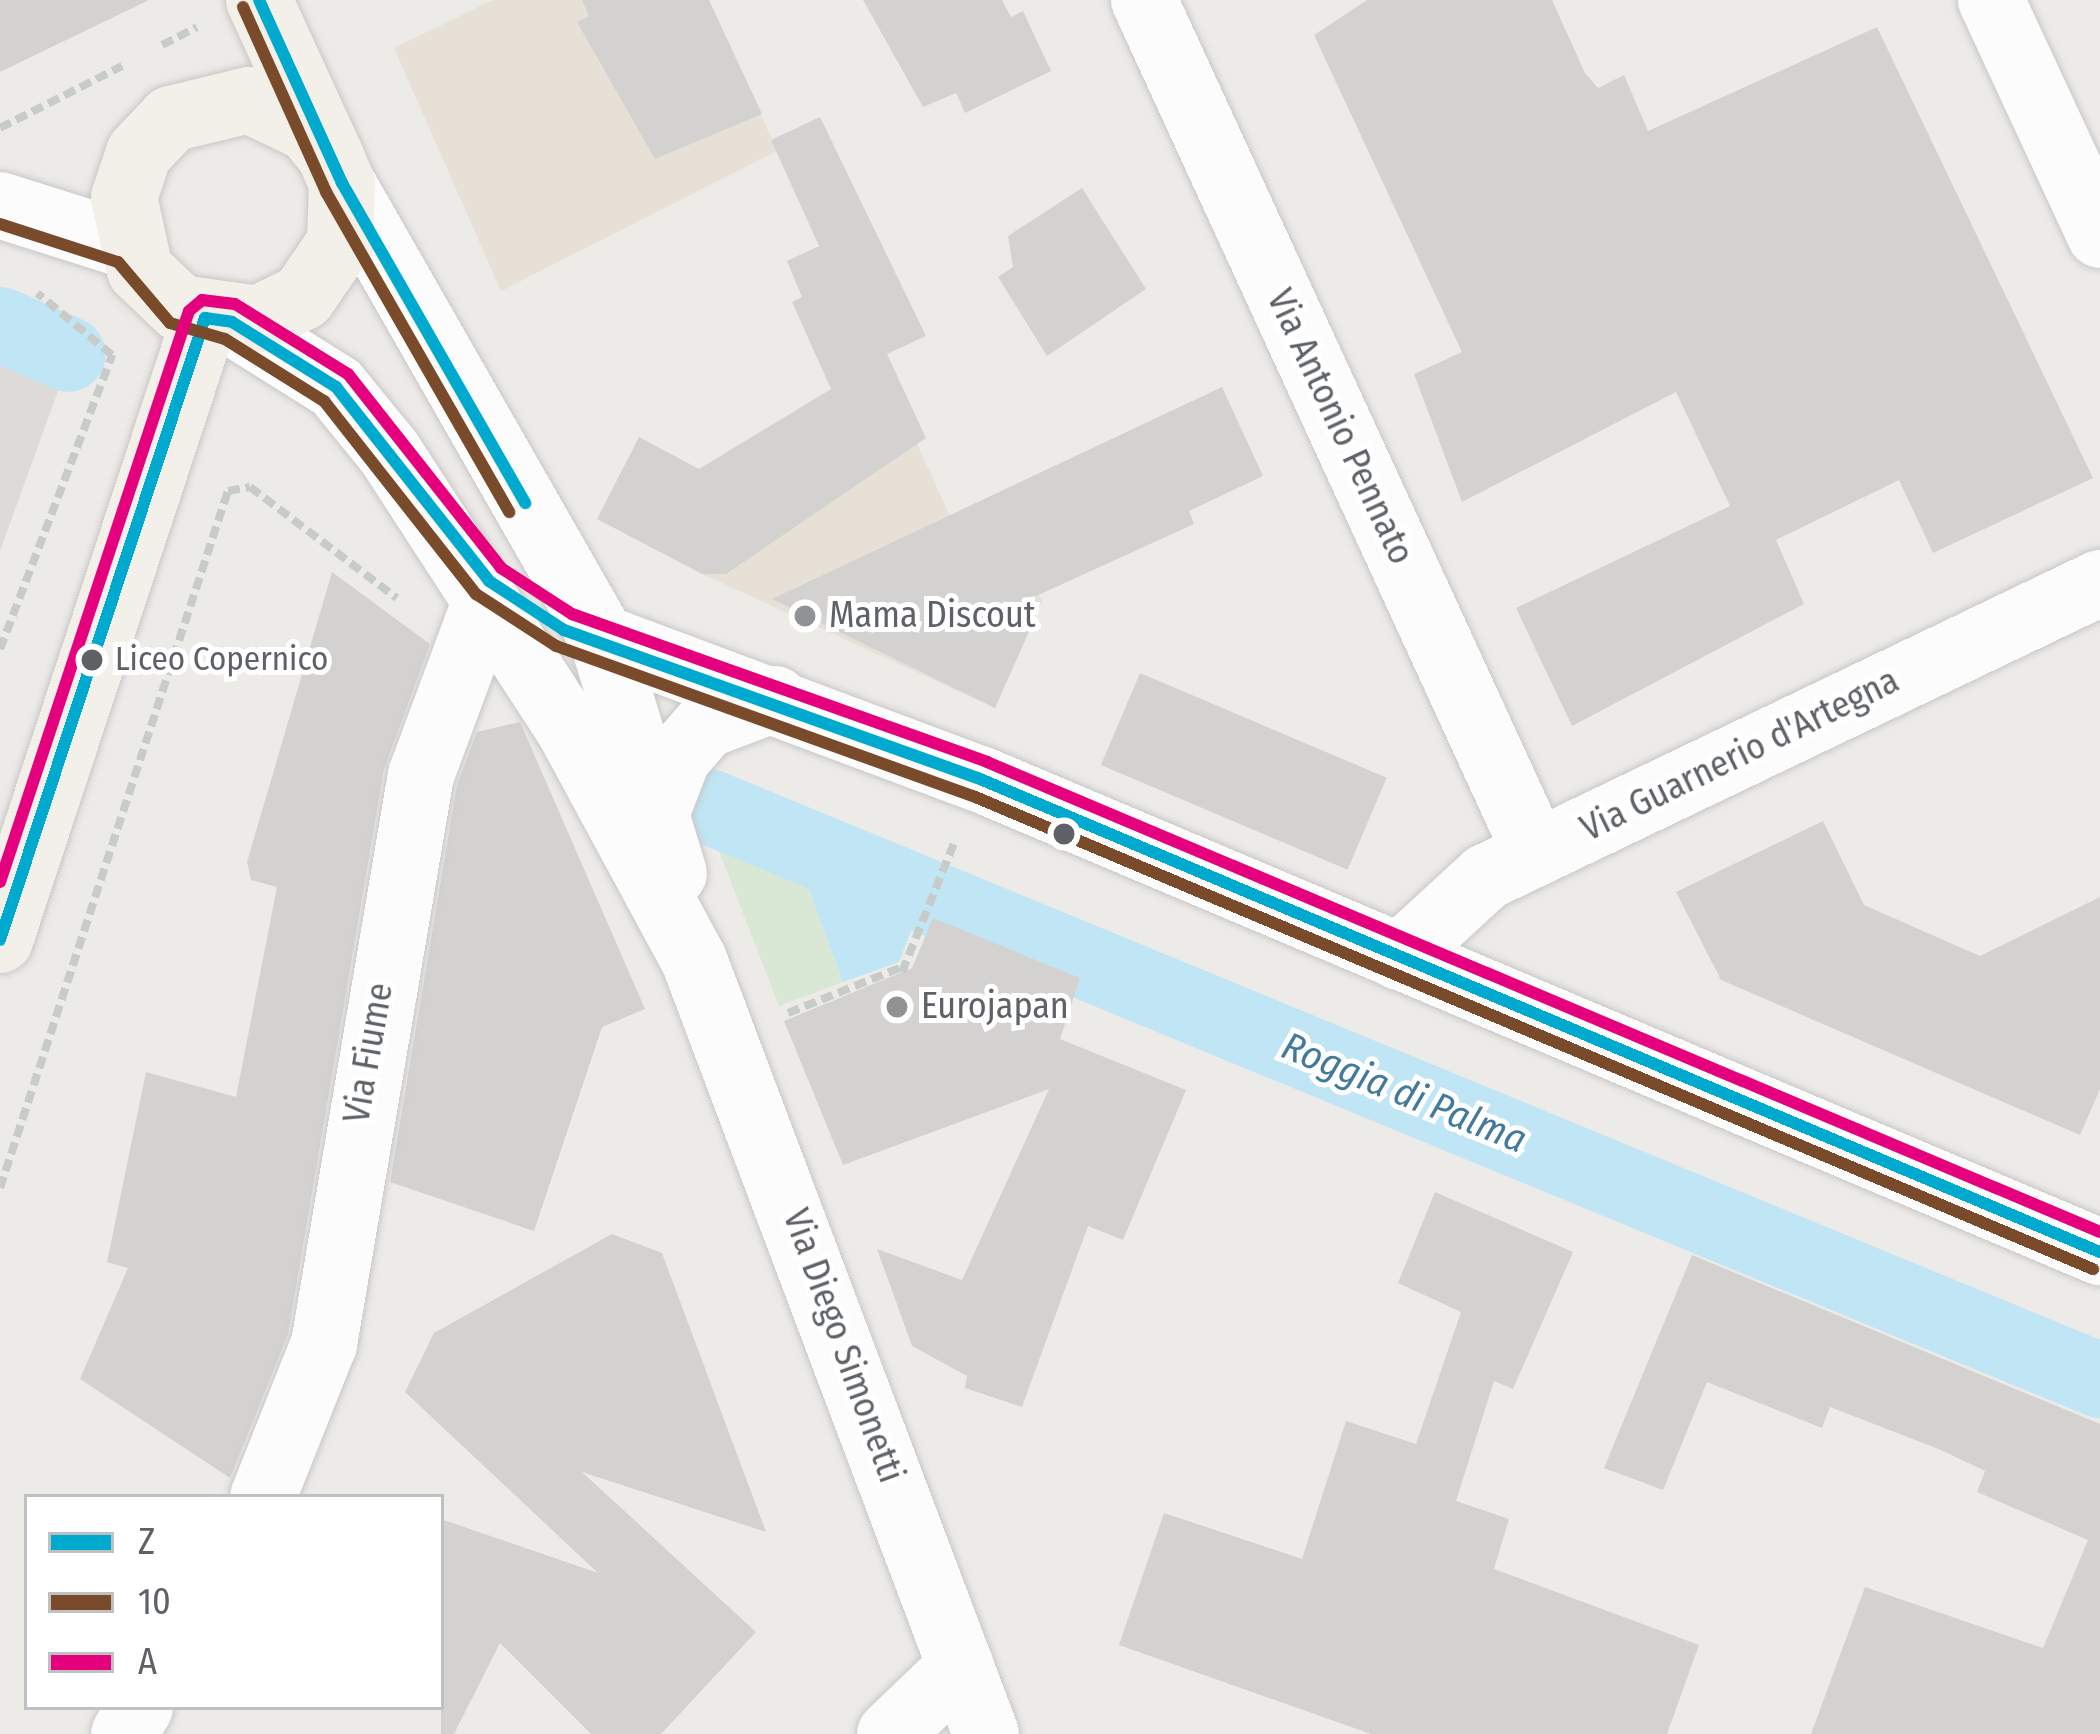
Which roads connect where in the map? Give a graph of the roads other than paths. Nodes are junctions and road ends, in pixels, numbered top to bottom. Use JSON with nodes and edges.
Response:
{"nodes":[{"id":1,"x":259,"y":0,"type":"edge"},
{"id":2,"x":1144,"y":0,"type":"edge"},
{"id":3,"x":1990,"y":0,"type":"edge"},
{"id":4,"x":336,"y":169,"type":"junction"},
{"id":5,"x":0,"y":205,"type":"edge"},
{"id":6,"x":2100,"y":235,"type":"edge"},
{"id":7,"x":129,"y":246,"type":"junction"},
{"id":8,"x":219,"y":320,"type":"junction"},
{"id":9,"x":435,"y":523,"type":"junction"},
{"id":10,"x":2100,"y":583,"type":"edge"},
{"id":11,"x":472,"y":629,"type":"junction"},
{"id":12,"x":602,"y":638,"type":"junction"},
{"id":13,"x":775,"y":699,"type":"junction"},
{"id":14,"x":658,"y":809,"type":"junction"},
{"id":15,"x":1536,"y":853,"type":"junction"},
{"id":16,"x":0,"y":940,"type":"edge"},
{"id":17,"x":1399,"y":957,"type":"junction"},
{"id":18,"x":694,"y":960,"type":"junction"},
{"id":19,"x":2100,"y":1252,"type":"edge"},
{"id":20,"x":263,"y":1494,"type":"edge"},
{"id":21,"x":961,"y":1666,"type":"junction"},
{"id":22,"x":890,"y":1734,"type":"edge"},
{"id":23,"x":986,"y":1734,"type":"edge"}],
"edges":[{"from":1,"to":4,"type":"main road"},
{"from":2,"to":15,"type":"street","name":"Via Antonio Pennato"},
{"from":3,"to":6,"type":"street"},
{"from":4,"to":7,"type":"main road"},
{"from":4,"to":8,"type":"main road"},
{"from":4,"to":12,"type":"street","name":"Via Diego Simonetti"},
{"from":5,"to":7,"type":"street"},
{"from":7,"to":8,"type":"main road"},
{"from":8,"to":9,"type":"street"},
{"from":8,"to":16,"type":"main road"},
{"from":9,"to":11,"type":"street","name":"Via Diego Simonetti"},
{"from":9,"to":12,"type":"street"},
{"from":10,"to":15,"type":"street","name":"Via Guarnerio d'Artegna"},
{"from":11,"to":18,"type":"street","name":"Via Diego Simonetti"},
{"from":11,"to":20,"type":"street","name":"Via Fiume"},
{"from":12,"to":13,"type":"street"},
{"from":12,"to":14,"type":"street","name":"Via Diego Simonetti"},
{"from":13,"to":14,"type":"street"},
{"from":13,"to":17,"type":"street"},
{"from":14,"to":18,"type":"street","name":"Via Diego Simonetti"},
{"from":15,"to":17,"type":"street","name":"Via Guarnerio d'Artegna"},
{"from":17,"to":19,"type":"street"},
{"from":18,"to":21,"type":"street","name":"Via Diego Simonetti"},
{"from":21,"to":22,"type":"street"},
{"from":21,"to":23,"type":"street","name":"Via Diego Simonetti"}]}
